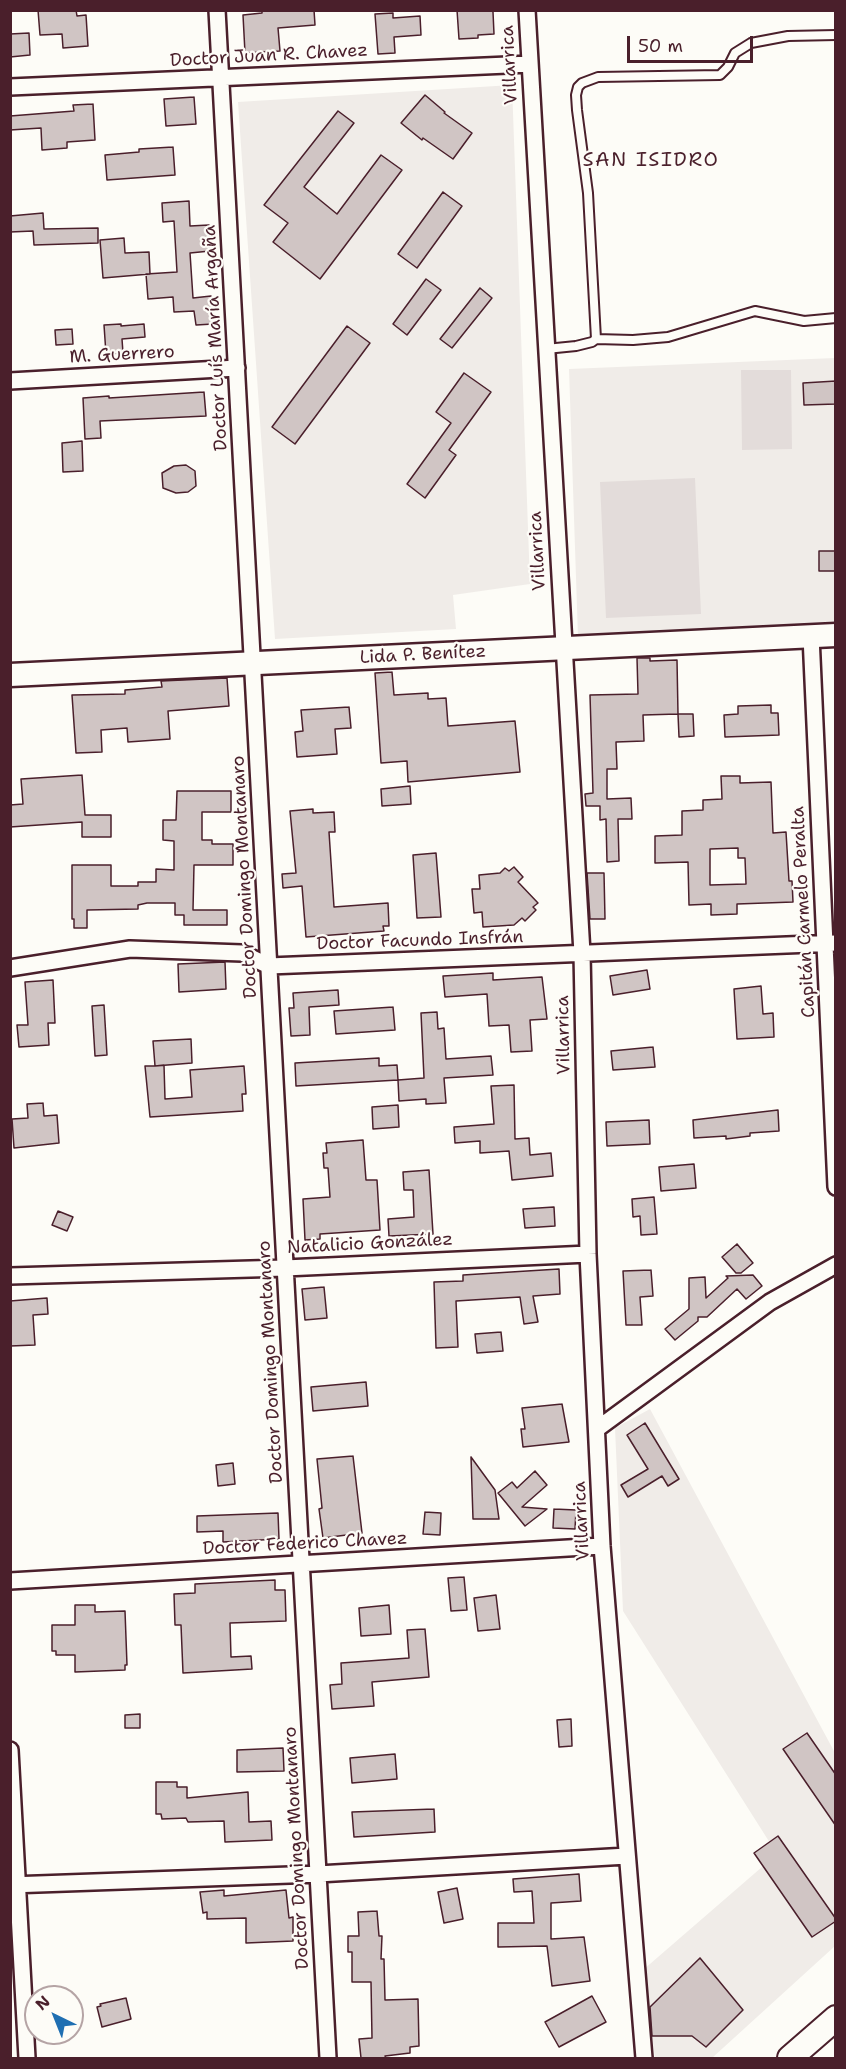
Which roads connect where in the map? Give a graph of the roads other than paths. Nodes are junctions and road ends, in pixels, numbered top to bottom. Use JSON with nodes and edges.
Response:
{"nodes":[{"id":1,"x":217,"y":10,"type":"edge"},
{"id":2,"x":527,"y":10,"type":"edge"},
{"id":3,"x":836,"y":35,"type":"edge"},
{"id":4,"x":530,"y":64,"type":"junction"},
{"id":5,"x":221,"y":78,"type":"junction"},
{"id":6,"x":10,"y":87,"type":"edge"},
{"id":7,"x":836,"y":318,"type":"edge"},
{"id":8,"x":596,"y":339,"type":"junction"},
{"id":9,"x":546,"y":349,"type":"junction"},
{"id":10,"x":237,"y":368,"type":"junction"},
{"id":11,"x":10,"y":381,"type":"edge"},
{"id":12,"x":836,"y":635,"type":"edge"},
{"id":13,"x":811,"y":636,"type":"junction"},
{"id":14,"x":563,"y":648,"type":"junction"},
{"id":15,"x":253,"y":664,"type":"junction"},
{"id":16,"x":10,"y":675,"type":"edge"},
{"id":17,"x":830,"y":943,"type":"edge"},
{"id":18,"x":582,"y":953,"type":"junction"},
{"id":19,"x":269,"y":966,"type":"junction"},
{"id":20,"x":10,"y":968,"type":"edge"},
{"id":21,"x":836,"y":1187,"type":"edge"},
{"id":22,"x":588,"y":1254,"type":"junction"},
{"id":23,"x":836,"y":1265,"type":"edge"},
{"id":24,"x":285,"y":1268,"type":"junction"},
{"id":25,"x":10,"y":1276,"type":"edge"},
{"id":26,"x":597,"y":1429,"type":"junction"},
{"id":27,"x":602,"y":1546,"type":"junction"},
{"id":28,"x":301,"y":1564,"type":"junction"},
{"id":29,"x":10,"y":1581,"type":"edge"},
{"id":30,"x":10,"y":1750,"type":"edge"},
{"id":31,"x":627,"y":1856,"type":"junction"},
{"id":32,"x":318,"y":1874,"type":"junction"},
{"id":33,"x":14,"y":1885,"type":"edge"},
{"id":34,"x":836,"y":2018,"type":"edge"},
{"id":35,"x":27,"y":2058,"type":"edge"},
{"id":36,"x":328,"y":2058,"type":"edge"},
{"id":37,"x":644,"y":2058,"type":"edge"},
{"id":38,"x":790,"y":2058,"type":"edge"}],
"edges":[{"from":1,"to":5,"type":"street","name":"Doctor Luís María Argaña"},
{"from":2,"to":4,"type":"street","name":"Villarrica"},
{"from":3,"to":8,"type":"lane"},
{"from":4,"to":5,"type":"street","name":"Doctor Juan R. Chavez"},
{"from":4,"to":9,"type":"street","name":"Villarrica"},
{"from":5,"to":6,"type":"street","name":"Doctor Juan R. Chavez"},
{"from":5,"to":10,"type":"street","name":"Doctor Luís María Argaña"},
{"from":7,"to":8,"type":"lane"},
{"from":8,"to":9,"type":"lane"},
{"from":9,"to":14,"type":"street","name":"Villarrica"},
{"from":10,"to":11,"type":"street","name":"M. Guerrero"},
{"from":10,"to":15,"type":"street","name":"Doctor Luís María Argaña"},
{"from":12,"to":13,"type":"street","name":"Lida P. Benítez"},
{"from":13,"to":14,"type":"street","name":"Lida P. Benítez"},
{"from":13,"to":17,"type":"street","name":"Capitán Carmelo Peralta"},
{"from":14,"to":15,"type":"street","name":"Lida P. Benítez"},
{"from":14,"to":18,"type":"street","name":"Villarrica"},
{"from":15,"to":16,"type":"street","name":"Lida P. Benítez"},
{"from":15,"to":19,"type":"street","name":"Doctor Domingo Montanaro"},
{"from":17,"to":18,"type":"street","name":"Doctor Facundo Insfrán"},
{"from":17,"to":21,"type":"street","name":"Capitán Carmelo Peralta"},
{"from":18,"to":19,"type":"street","name":"Doctor Facundo Insfrán"},
{"from":18,"to":22,"type":"street","name":"Villarrica"},
{"from":19,"to":20,"type":"street","name":"Doctor Facundo Insfrán"},
{"from":19,"to":24,"type":"street","name":"Doctor Domingo Montanaro"},
{"from":22,"to":24,"type":"street","name":"Natalicio González"},
{"from":22,"to":26,"type":"street","name":"Villarrica"},
{"from":23,"to":26,"type":"street"},
{"from":24,"to":25,"type":"street","name":"Natalicio González"},
{"from":24,"to":28,"type":"street","name":"Doctor Domingo Montanaro"},
{"from":26,"to":27,"type":"street","name":"Villarrica"},
{"from":27,"to":28,"type":"street","name":"Doctor Federico Chavez"},
{"from":27,"to":31,"type":"street","name":"Villarrica"},
{"from":28,"to":29,"type":"street","name":"Doctor Federico Chavez"},
{"from":28,"to":32,"type":"street","name":"Doctor Domingo Montanaro"},
{"from":30,"to":33,"type":"street"},
{"from":31,"to":32,"type":"street"},
{"from":31,"to":37,"type":"street","name":"Villarrica"},
{"from":32,"to":33,"type":"street"},
{"from":32,"to":36,"type":"street","name":"Doctor Domingo Montanaro"},
{"from":33,"to":35,"type":"street"},
{"from":34,"to":38,"type":"main road"}]}
